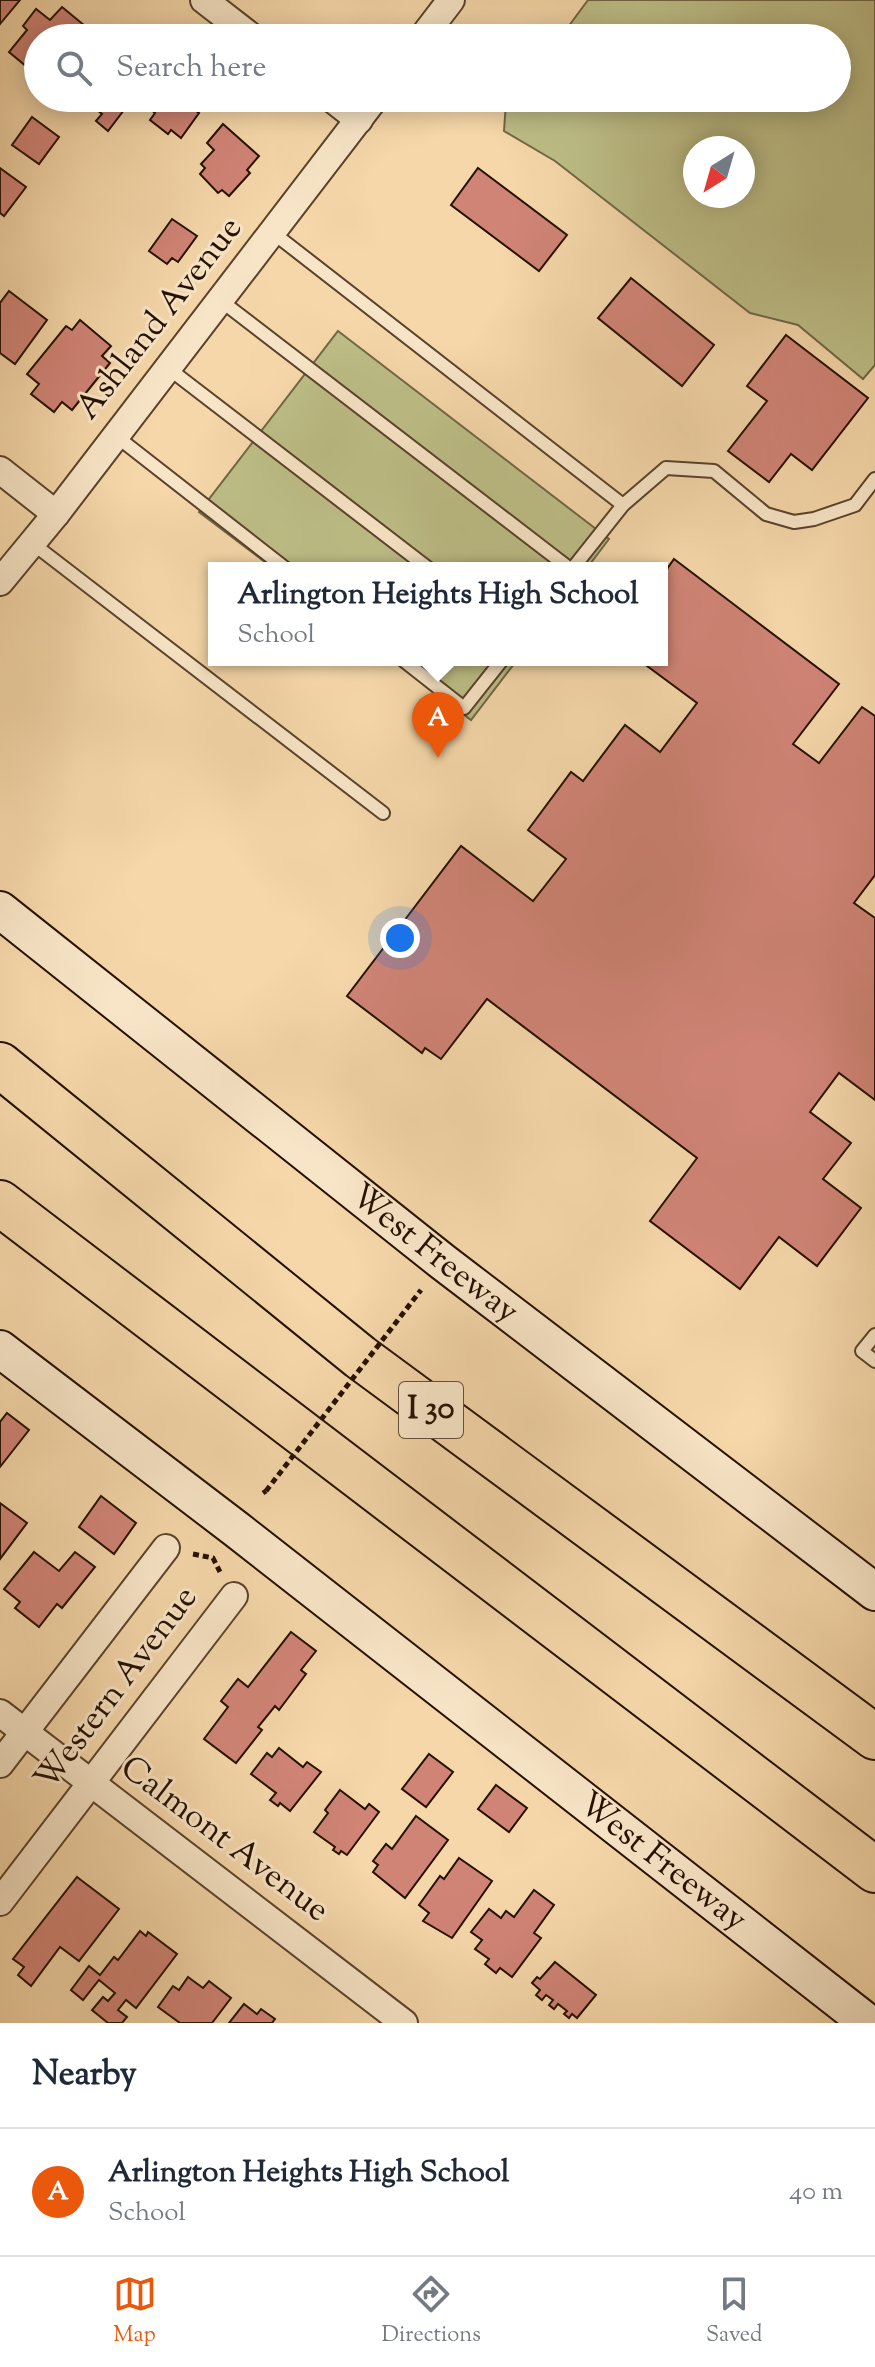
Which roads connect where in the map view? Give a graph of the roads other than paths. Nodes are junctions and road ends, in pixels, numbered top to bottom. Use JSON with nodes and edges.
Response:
{"nodes":[{"id":1,"x":204,"y":0,"type":"edge"},
{"id":2,"x":451,"y":0,"type":"edge"},
{"id":3,"x":235,"y":24,"type":"edge"},
{"id":4,"x":433,"y":24,"type":"edge"},
{"id":5,"x":349,"y":112,"type":"edge"},
{"id":6,"x":365,"y":112,"type":"edge"},
{"id":7,"x":359,"y":120,"type":"junction"},
{"id":8,"x":272,"y":232,"type":"junction"},
{"id":9,"x":220,"y":300,"type":"junction"},
{"id":10,"x":168,"y":368,"type":"junction"},
{"id":11,"x":116,"y":436,"type":"junction"},
{"id":12,"x":0,"y":470,"type":"edge"},
{"id":13,"x":875,"y":479,"type":"edge"},
{"id":14,"x":623,"y":505,"type":"junction"},
{"id":15,"x":56,"y":514,"type":"junction"},
{"id":16,"x":32,"y":543,"type":"junction"},
{"id":17,"x":277,"y":562,"type":"edge"},
{"id":18,"x":420,"y":562,"type":"edge"},
{"id":19,"x":563,"y":562,"type":"edge"},
{"id":20,"x":576,"y":562,"type":"edge"},
{"id":21,"x":0,"y":582,"type":"edge"},
{"id":22,"x":411,"y":666,"type":"edge"},
{"id":23,"x":497,"y":666,"type":"edge"},
{"id":24,"x":383,"y":813,"type":"dead end"},
{"id":25,"x":0,"y":910,"type":"edge"},
{"id":26,"x":0,"y":1065,"type":"edge"},
{"id":27,"x":0,"y":1203,"type":"edge"},
{"id":28,"x":875,"y":1335,"type":"edge"},
{"id":29,"x":0,"y":1349,"type":"edge"},
{"id":30,"x":875,"y":1361,"type":"edge"},
{"id":31,"x":166,"y":1548,"type":"road end"},
{"id":32,"x":875,"y":1592,"type":"edge"},
{"id":33,"x":234,"y":1596,"type":"road end"},
{"id":34,"x":0,"y":1713,"type":"edge"},
{"id":35,"x":24,"y":1732,"type":"junction"},
{"id":36,"x":875,"y":1737,"type":"edge"},
{"id":37,"x":0,"y":1764,"type":"edge"},
{"id":38,"x":91,"y":1783,"type":"junction"},
{"id":39,"x":875,"y":1870,"type":"edge"},
{"id":40,"x":0,"y":1902,"type":"edge"},
{"id":41,"x":404,"y":2023,"type":"edge"},
{"id":42,"x":868,"y":2023,"type":"edge"}],
"edges":[{"from":1,"to":3,"type":"street"},
{"from":2,"to":4,"type":"street"},
{"from":5,"to":7,"type":"street"},
{"from":6,"to":7,"type":"street","name":"Ashland Avenue"},
{"from":7,"to":8,"type":"street","name":"Ashland Avenue"},
{"from":8,"to":9,"type":"street","name":"Ashland Avenue"},
{"from":8,"to":14,"type":"lane"},
{"from":9,"to":10,"type":"street","name":"Ashland Avenue"},
{"from":9,"to":19,"type":"lane"},
{"from":10,"to":11,"type":"street","name":"Ashland Avenue"},
{"from":10,"to":18,"type":"lane"},
{"from":11,"to":15,"type":"street","name":"Ashland Avenue"},
{"from":11,"to":17,"type":"lane"},
{"from":12,"to":15,"type":"street"},
{"from":13,"to":14,"type":"lane"},
{"from":14,"to":20,"type":"lane"},
{"from":15,"to":16,"type":"street","name":"Ashland Avenue"},
{"from":16,"to":21,"type":"street","name":"Ashland Avenue"},
{"from":16,"to":24,"type":"lane"},
{"from":22,"to":23,"type":"lane"},
{"from":25,"to":32,"type":"main road","name":"West Freeway"},
{"from":26,"to":36,"type":"highway","number":"I 30"},
{"from":27,"to":39,"type":"highway"},
{"from":28,"to":30,"type":"lane"},
{"from":29,"to":42,"type":"main road","name":"West Freeway"},
{"from":31,"to":35,"type":"street","name":"Western Avenue"},
{"from":33,"to":38,"type":"street","name":"Western Avenue"},
{"from":34,"to":35,"type":"street","name":"Calmont Avenue"},
{"from":35,"to":37,"type":"street","name":"Western Avenue"},
{"from":35,"to":38,"type":"street","name":"Calmont Avenue"},
{"from":38,"to":40,"type":"street","name":"Western Avenue"},
{"from":38,"to":41,"type":"street","name":"Calmont Avenue"}]}
